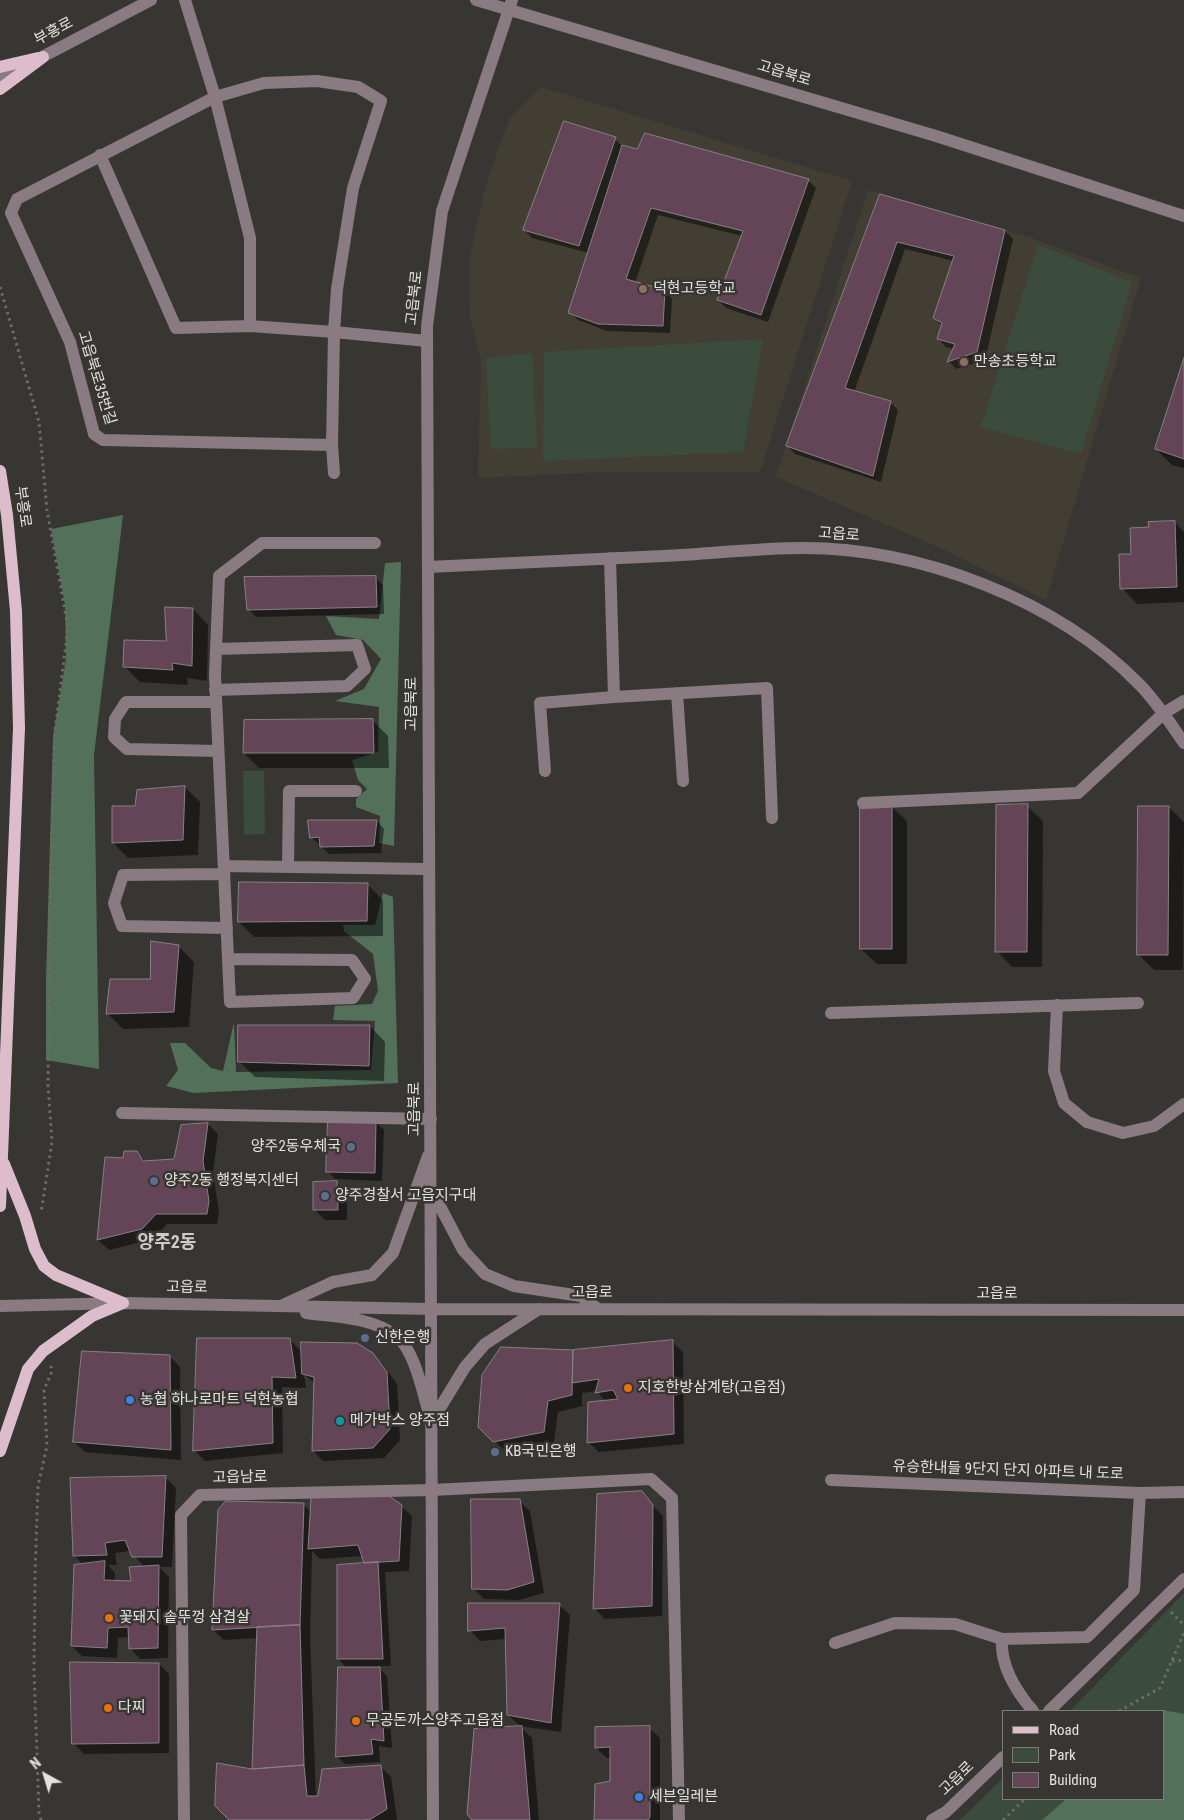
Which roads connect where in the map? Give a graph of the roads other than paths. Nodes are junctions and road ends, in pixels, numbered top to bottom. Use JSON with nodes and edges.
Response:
{"nodes":[{"id":1,"x":151,"y":0,"type":"edge"},
{"id":2,"x":184,"y":0,"type":"edge"},
{"id":3,"x":476,"y":0,"type":"edge"},
{"id":4,"x":510,"y":4,"type":"edge"},
{"id":5,"x":43,"y":57,"type":"junction"},
{"id":6,"x":0,"y":67,"type":"edge"},
{"id":7,"x":0,"y":79,"type":"edge"},
{"id":8,"x":0,"y":89,"type":"edge"},
{"id":9,"x":215,"y":97,"type":"junction"},
{"id":10,"x":100,"y":155,"type":"junction"},
{"id":11,"x":1184,"y":216,"type":"edge"},
{"id":12,"x":250,"y":326,"type":"junction"},
{"id":13,"x":334,"y":332,"type":"junction"},
{"id":14,"x":427,"y":341,"type":"junction"},
{"id":15,"x":332,"y":445,"type":"junction"},
{"id":16,"x":0,"y":471,"type":"edge"},
{"id":17,"x":334,"y":473,"type":"dead end"},
{"id":18,"x":376,"y":543,"type":"dead end"},
{"id":19,"x":610,"y":558,"type":"junction"},
{"id":20,"x":428,"y":567,"type":"junction"},
{"id":21,"x":216,"y":649,"type":"junction"},
{"id":22,"x":677,"y":693,"type":"junction"},
{"id":23,"x":216,"y":696,"type":"junction"},
{"id":24,"x":614,"y":697,"type":"junction"},
{"id":25,"x":1184,"y":701,"type":"edge"},
{"id":26,"x":1164,"y":713,"type":"junction"},
{"id":27,"x":1184,"y":743,"type":"edge"},
{"id":28,"x":218,"y":751,"type":"junction"},
{"id":29,"x":545,"y":771,"type":"dead end"},
{"id":30,"x":683,"y":781,"type":"dead end"},
{"id":31,"x":356,"y":790,"type":"dead end"},
{"id":32,"x":864,"y":803,"type":"dead end"},
{"id":33,"x":772,"y":818,"type":"dead end"},
{"id":34,"x":288,"y":867,"type":"junction"},
{"id":35,"x":428,"y":869,"type":"junction"},
{"id":36,"x":224,"y":870,"type":"junction"},
{"id":37,"x":227,"y":928,"type":"junction"},
{"id":38,"x":228,"y":959,"type":"junction"},
{"id":39,"x":1138,"y":1002,"type":"dead end"},
{"id":40,"x":1056,"y":1005,"type":"junction"},
{"id":41,"x":831,"y":1013,"type":"dead end"},
{"id":42,"x":1184,"y":1104,"type":"edge"},
{"id":43,"x":122,"y":1113,"type":"dead end"},
{"id":44,"x":431,"y":1119,"type":"junction"},
{"id":45,"x":2,"y":1131,"type":"edge"},
{"id":46,"x":431,"y":1147,"type":"junction"},
{"id":47,"x":2,"y":1160,"type":"junction"},
{"id":48,"x":432,"y":1189,"type":"junction"},
{"id":49,"x":0,"y":1206,"type":"edge"},
{"id":50,"x":123,"y":1303,"type":"junction"},
{"id":51,"x":0,"y":1306,"type":"edge"},
{"id":52,"x":258,"y":1306,"type":"junction"},
{"id":53,"x":281,"y":1306,"type":"junction"},
{"id":54,"x":432,"y":1308,"type":"junction"},
{"id":55,"x":539,"y":1309,"type":"junction"},
{"id":56,"x":598,"y":1309,"type":"junction"},
{"id":57,"x":1184,"y":1310,"type":"edge"},
{"id":58,"x":432,"y":1422,"type":"junction"},
{"id":59,"x":0,"y":1450,"type":"edge"},
{"id":60,"x":831,"y":1480,"type":"dead end"},
{"id":61,"x":432,"y":1490,"type":"junction"},
{"id":62,"x":1184,"y":1492,"type":"edge"},
{"id":63,"x":1140,"y":1497,"type":"junction"},
{"id":64,"x":1184,"y":1579,"type":"edge"},
{"id":65,"x":1002,"y":1639,"type":"junction"},
{"id":66,"x":835,"y":1643,"type":"dead end"},
{"id":67,"x":1032,"y":1710,"type":"edge"},
{"id":68,"x":1050,"y":1710,"type":"edge"},
{"id":69,"x":1002,"y":1758,"type":"edge"},
{"id":70,"x":184,"y":1820,"type":"edge"},
{"id":71,"x":433,"y":1820,"type":"edge"},
{"id":72,"x":679,"y":1820,"type":"edge"},
{"id":73,"x":932,"y":1820,"type":"edge"}],
"edges":[{"from":1,"to":5,"type":"street","name":"부흥로"},
{"from":2,"to":9,"type":"street"},
{"from":3,"to":4,"type":"street"},
{"from":4,"to":11,"type":"street","name":"고읍북로"},
{"from":4,"to":14,"type":"street","name":"고읍북로"},
{"from":5,"to":6,"type":"main road"},
{"from":5,"to":7,"type":"street","name":"부흥로"},
{"from":5,"to":8,"type":"main road"},
{"from":9,"to":10,"type":"street","name":"고읍북로35번길"},
{"from":9,"to":12,"type":"street"},
{"from":9,"to":13,"type":"street","name":"고읍북로35번길"},
{"from":10,"to":12,"type":"street"},
{"from":10,"to":15,"type":"street","name":"고읍북로35번길"},
{"from":12,"to":13,"type":"street"},
{"from":13,"to":14,"type":"street"},
{"from":13,"to":15,"type":"street","name":"고읍북로35번길"},
{"from":14,"to":20,"type":"street","name":"고읍북로"},
{"from":15,"to":17,"type":"street","name":"고읍북로35번길"},
{"from":16,"to":45,"type":"main road","name":"부흥로"},
{"from":18,"to":21,"type":"street"},
{"from":19,"to":20,"type":"street","name":"고읍로"},
{"from":19,"to":24,"type":"street"},
{"from":19,"to":26,"type":"street","name":"고읍로"},
{"from":20,"to":35,"type":"street","name":"고읍북로"},
{"from":21,"to":23,"type":"street"},
{"from":21,"to":23,"type":"street"},
{"from":22,"to":24,"type":"street"},
{"from":22,"to":30,"type":"street"},
{"from":22,"to":33,"type":"street"},
{"from":23,"to":28,"type":"street"},
{"from":23,"to":28,"type":"street"},
{"from":24,"to":29,"type":"street"},
{"from":25,"to":26,"type":"street"},
{"from":26,"to":27,"type":"street","name":"고읍로"},
{"from":26,"to":32,"type":"street"},
{"from":28,"to":36,"type":"street"},
{"from":31,"to":34,"type":"street"},
{"from":34,"to":35,"type":"street"},
{"from":34,"to":36,"type":"street"},
{"from":35,"to":44,"type":"street","name":"고읍북로"},
{"from":36,"to":37,"type":"street"},
{"from":36,"to":37,"type":"street"},
{"from":37,"to":38,"type":"street"},
{"from":38,"to":38,"type":"street"},
{"from":39,"to":40,"type":"street"},
{"from":40,"to":41,"type":"street"},
{"from":40,"to":42,"type":"street"},
{"from":43,"to":44,"type":"street"},
{"from":44,"to":46,"type":"street","name":"고읍북로"},
{"from":45,"to":47,"type":"main road","name":"부흥로"},
{"from":46,"to":48,"type":"street","name":"고읍북로"},
{"from":46,"to":53,"type":"street"},
{"from":47,"to":49,"type":"main road","name":"부흥로"},
{"from":47,"to":50,"type":"main road"},
{"from":48,"to":54,"type":"street","name":"고읍북로"},
{"from":48,"to":56,"type":"street"},
{"from":50,"to":51,"type":"street","name":"고읍로"},
{"from":50,"to":52,"type":"street","name":"고읍로"},
{"from":50,"to":59,"type":"main road"},
{"from":52,"to":53,"type":"street","name":"고읍로"},
{"from":52,"to":58,"type":"street"},
{"from":53,"to":54,"type":"street","name":"고읍로"},
{"from":54,"to":55,"type":"street","name":"고읍로"},
{"from":54,"to":58,"type":"street"},
{"from":55,"to":56,"type":"street","name":"고읍로"},
{"from":55,"to":58,"type":"street"},
{"from":56,"to":57,"type":"street","name":"고읍로"},
{"from":58,"to":61,"type":"street"},
{"from":60,"to":63,"type":"street","name":"유승한내들 9단지 단지 아파트 내 도로"},
{"from":61,"to":70,"type":"street","name":"고읍남로"},
{"from":61,"to":71,"type":"street"},
{"from":61,"to":72,"type":"street","name":"고읍남로"},
{"from":62,"to":63,"type":"street","name":"유승한내들 9단지 단지 아파트 내 도로"},
{"from":63,"to":65,"type":"street"},
{"from":64,"to":68,"type":"street"},
{"from":65,"to":66,"type":"street"},
{"from":65,"to":67,"type":"street"},
{"from":69,"to":73,"type":"street","name":"고읍로"}]}
